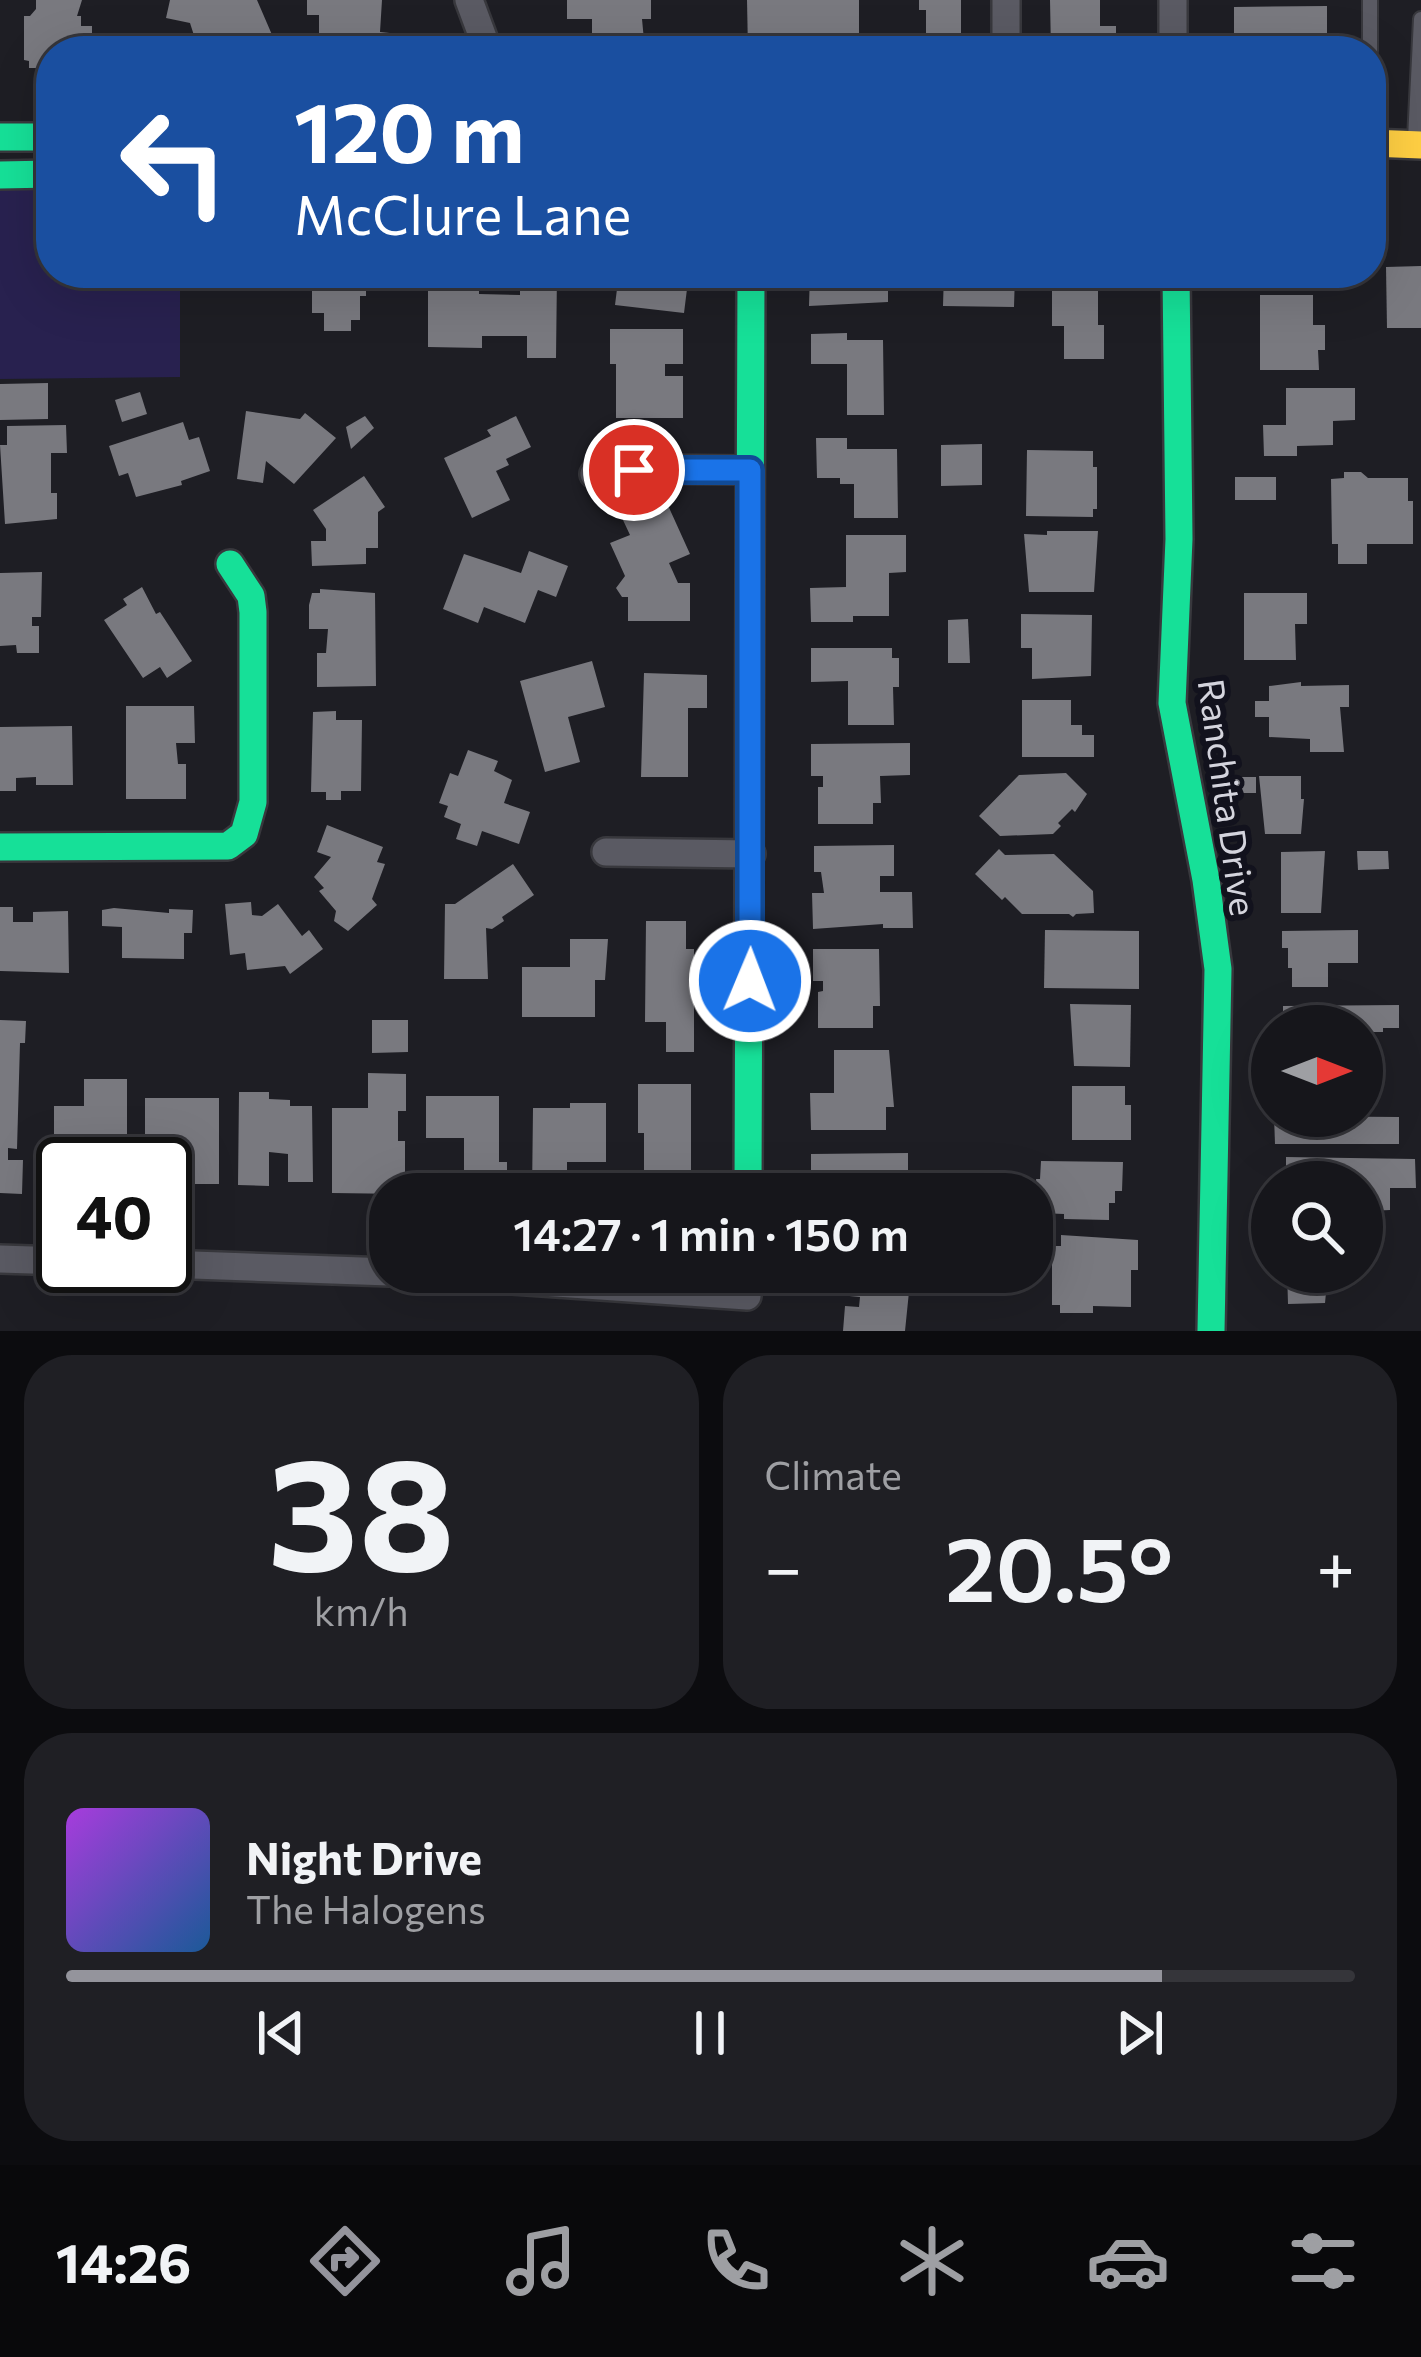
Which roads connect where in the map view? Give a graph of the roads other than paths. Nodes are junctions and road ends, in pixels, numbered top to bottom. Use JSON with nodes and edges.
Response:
{"nodes":[{"id":1,"x":469,"y":0,"type":"edge"},
{"id":2,"x":1006,"y":0,"type":"edge"},
{"id":3,"x":1173,"y":0,"type":"edge"},
{"id":4,"x":1370,"y":0,"type":"edge"},
{"id":5,"x":1421,"y":19,"type":"edge"},
{"id":6,"x":482,"y":36,"type":"edge"},
{"id":7,"x":1006,"y":36,"type":"edge"},
{"id":8,"x":1173,"y":36,"type":"edge"},
{"id":9,"x":1370,"y":36,"type":"edge"},
{"id":10,"x":5,"y":133,"type":"edge"},
{"id":11,"x":36,"y":136,"type":"edge"},
{"id":12,"x":1386,"y":141,"type":"edge"},
{"id":13,"x":1418,"y":145,"type":"edge"},
{"id":14,"x":36,"y":175,"type":"edge"},
{"id":15,"x":0,"y":176,"type":"edge"},
{"id":16,"x":752,"y":288,"type":"edge"},
{"id":17,"x":1176,"y":288,"type":"edge"},
{"id":18,"x":750,"y":470,"type":"junction"},
{"id":19,"x":594,"y":474,"type":"dead end"},
{"id":20,"x":230,"y":564,"type":"dead end"},
{"id":21,"x":0,"y":847,"type":"edge"},
{"id":22,"x":606,"y":852,"type":"dead end"},
{"id":23,"x":751,"y":854,"type":"junction"},
{"id":24,"x":748,"y":1173,"type":"edge"},
{"id":25,"x":0,"y":1259,"type":"edge"},
{"id":26,"x":36,"y":1260,"type":"edge"},
{"id":27,"x":192,"y":1265,"type":"edge"},
{"id":28,"x":369,"y":1271,"type":"edge"},
{"id":29,"x":1210,"y":1331,"type":"edge"}],
"edges":[{"from":1,"to":6,"type":"street"},
{"from":2,"to":7,"type":"street"},
{"from":3,"to":8,"type":"street"},
{"from":4,"to":9,"type":"lane"},
{"from":5,"to":13,"type":"lane"},
{"from":10,"to":11,"type":"street"},
{"from":12,"to":13,"type":"street"},
{"from":14,"to":15,"type":"street"},
{"from":16,"to":18,"type":"street"},
{"from":17,"to":29,"type":"street","name":"Ranchita Drive"},
{"from":18,"to":19,"type":"street"},
{"from":18,"to":23,"type":"street"},
{"from":20,"to":21,"type":"street"},
{"from":22,"to":23,"type":"street"},
{"from":23,"to":24,"type":"street"},
{"from":25,"to":26,"type":"street"},
{"from":27,"to":28,"type":"street"}]}
